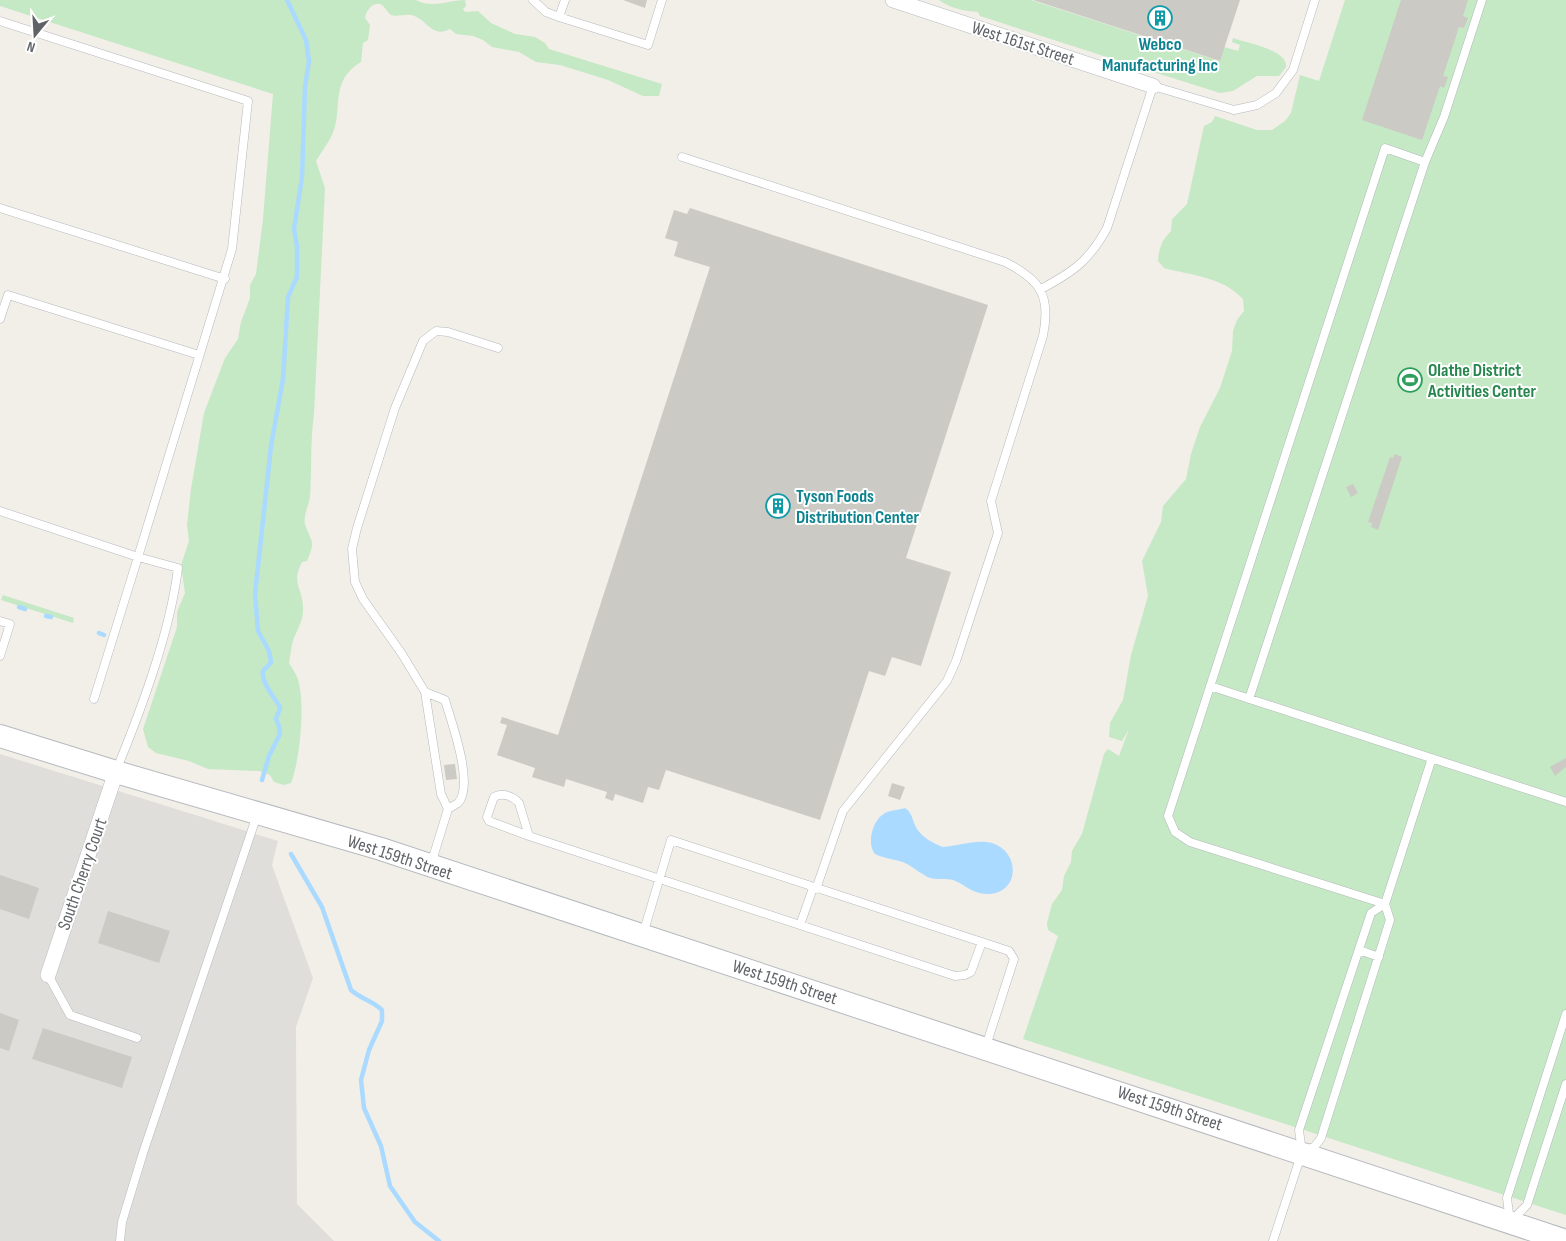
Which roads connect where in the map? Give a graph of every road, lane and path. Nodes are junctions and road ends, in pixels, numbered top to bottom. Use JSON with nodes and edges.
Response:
{"nodes":[{"id":1,"x":532,"y":0,"type":"edge"},
{"id":2,"x":565,"y":0,"type":"edge"},
{"id":3,"x":662,"y":0,"type":"edge"},
{"id":4,"x":893,"y":0,"type":"edge"},
{"id":5,"x":1316,"y":0,"type":"edge"},
{"id":6,"x":1482,"y":0,"type":"edge"},
{"id":7,"x":921,"y":4,"type":"edge"},
{"id":8,"x":559,"y":17,"type":"junction"},
{"id":9,"x":0,"y":21,"type":"edge"},
{"id":10,"x":1153,"y":86,"type":"junction"},
{"id":11,"x":682,"y":157,"type":"dead end"},
{"id":12,"x":1425,"y":162,"type":"junction"},
{"id":13,"x":0,"y":208,"type":"edge"},
{"id":14,"x":225,"y":279,"type":"junction"},
{"id":15,"x":1041,"y":289,"type":"junction"},
{"id":16,"x":0,"y":320,"type":"edge"},
{"id":17,"x":498,"y":348,"type":"dead end"},
{"id":18,"x":199,"y":355,"type":"junction"},
{"id":19,"x":0,"y":511,"type":"edge"},
{"id":20,"x":138,"y":557,"type":"junction"},
{"id":21,"x":0,"y":621,"type":"edge"},
{"id":22,"x":0,"y":656,"type":"edge"},
{"id":23,"x":1210,"y":686,"type":"junction"},
{"id":24,"x":424,"y":692,"type":"junction"},
{"id":25,"x":94,"y":699,"type":"dead end"},
{"id":26,"x":1249,"y":699,"type":"junction"},
{"id":27,"x":0,"y":736,"type":"edge"},
{"id":28,"x":1432,"y":758,"type":"junction"},
{"id":29,"x":116,"y":772,"type":"junction"},
{"id":30,"x":1566,"y":802,"type":"edge"},
{"id":31,"x":448,"y":809,"type":"junction"},
{"id":32,"x":258,"y":812,"type":"junction"},
{"id":33,"x":529,"y":836,"type":"junction"},
{"id":34,"x":431,"y":866,"type":"junction"},
{"id":35,"x":660,"y":879,"type":"junction"},
{"id":36,"x":814,"y":888,"type":"junction"},
{"id":37,"x":1385,"y":904,"type":"junction"},
{"id":38,"x":800,"y":925,"type":"junction"},
{"id":39,"x":642,"y":935,"type":"junction"},
{"id":40,"x":982,"y":942,"type":"junction"},
{"id":41,"x":1359,"y":950,"type":"junction"},
{"id":42,"x":1379,"y":957,"type":"junction"},
{"id":43,"x":48,"y":975,"type":"joint"},
{"id":44,"x":1566,"y":1014,"type":"edge"},
{"id":45,"x":137,"y":1038,"type":"dead end"},
{"id":46,"x":985,"y":1048,"type":"junction"},
{"id":47,"x":1566,"y":1084,"type":"edge"},
{"id":48,"x":1302,"y":1152,"type":"junction"},
{"id":49,"x":1510,"y":1222,"type":"junction"},
{"id":50,"x":120,"y":1241,"type":"edge"},
{"id":51,"x":1273,"y":1241,"type":"edge"},
{"id":52,"x":1566,"y":1241,"type":"edge"}],
"edges":[{"from":1,"to":8,"type":"lane"},
{"from":2,"to":8,"type":"lane"},
{"from":3,"to":8,"type":"lane"},
{"from":4,"to":7,"type":"street","name":"West 161st Street"},
{"from":5,"to":10,"type":"lane"},
{"from":6,"to":12,"type":"lane"},
{"from":7,"to":10,"type":"street","name":"West 161st Street"},
{"from":9,"to":14,"type":"lane"},
{"from":10,"to":15,"type":"lane"},
{"from":11,"to":15,"type":"lane"},
{"from":12,"to":23,"type":"lane"},
{"from":12,"to":26,"type":"lane"},
{"from":13,"to":14,"type":"lane"},
{"from":14,"to":18,"type":"lane"},
{"from":15,"to":36,"type":"lane"},
{"from":16,"to":18,"type":"lane"},
{"from":17,"to":24,"type":"lane"},
{"from":18,"to":20,"type":"lane"},
{"from":19,"to":20,"type":"lane"},
{"from":20,"to":25,"type":"lane"},
{"from":20,"to":29,"type":"lane"},
{"from":21,"to":22,"type":"lane"},
{"from":23,"to":26,"type":"lane"},
{"from":23,"to":37,"type":"lane"},
{"from":24,"to":31,"type":"lane"},
{"from":24,"to":31,"type":"lane"},
{"from":26,"to":28,"type":"lane"},
{"from":27,"to":29,"type":"street","name":"West 159th Street"},
{"from":28,"to":30,"type":"lane"},
{"from":28,"to":37,"type":"lane"},
{"from":29,"to":32,"type":"street","name":"West 159th Street"},
{"from":29,"to":43,"type":"street","name":"South Cherry Court"},
{"from":31,"to":34,"type":"lane"},
{"from":32,"to":34,"type":"street","name":"West 159th Street"},
{"from":32,"to":50,"type":"lane"},
{"from":33,"to":33,"type":"lane"},
{"from":33,"to":35,"type":"lane"},
{"from":34,"to":39,"type":"street","name":"West 159th Street"},
{"from":35,"to":36,"type":"lane"},
{"from":35,"to":38,"type":"lane"},
{"from":35,"to":39,"type":"lane"},
{"from":36,"to":38,"type":"lane"},
{"from":36,"to":40,"type":"lane"},
{"from":37,"to":41,"type":"lane"},
{"from":37,"to":42,"type":"lane"},
{"from":38,"to":40,"type":"lane"},
{"from":39,"to":46,"type":"street","name":"West 159th Street"},
{"from":40,"to":46,"type":"lane"},
{"from":41,"to":42,"type":"lane"},
{"from":41,"to":48,"type":"lane"},
{"from":42,"to":48,"type":"lane"},
{"from":43,"to":45,"type":"lane"},
{"from":44,"to":49,"type":"lane"},
{"from":46,"to":48,"type":"street","name":"West 159th Street"},
{"from":47,"to":49,"type":"lane"},
{"from":48,"to":49,"type":"street","name":"West 159th Street"},
{"from":48,"to":51,"type":"lane"},
{"from":49,"to":52,"type":"street","name":"West 159th Street"}]}
